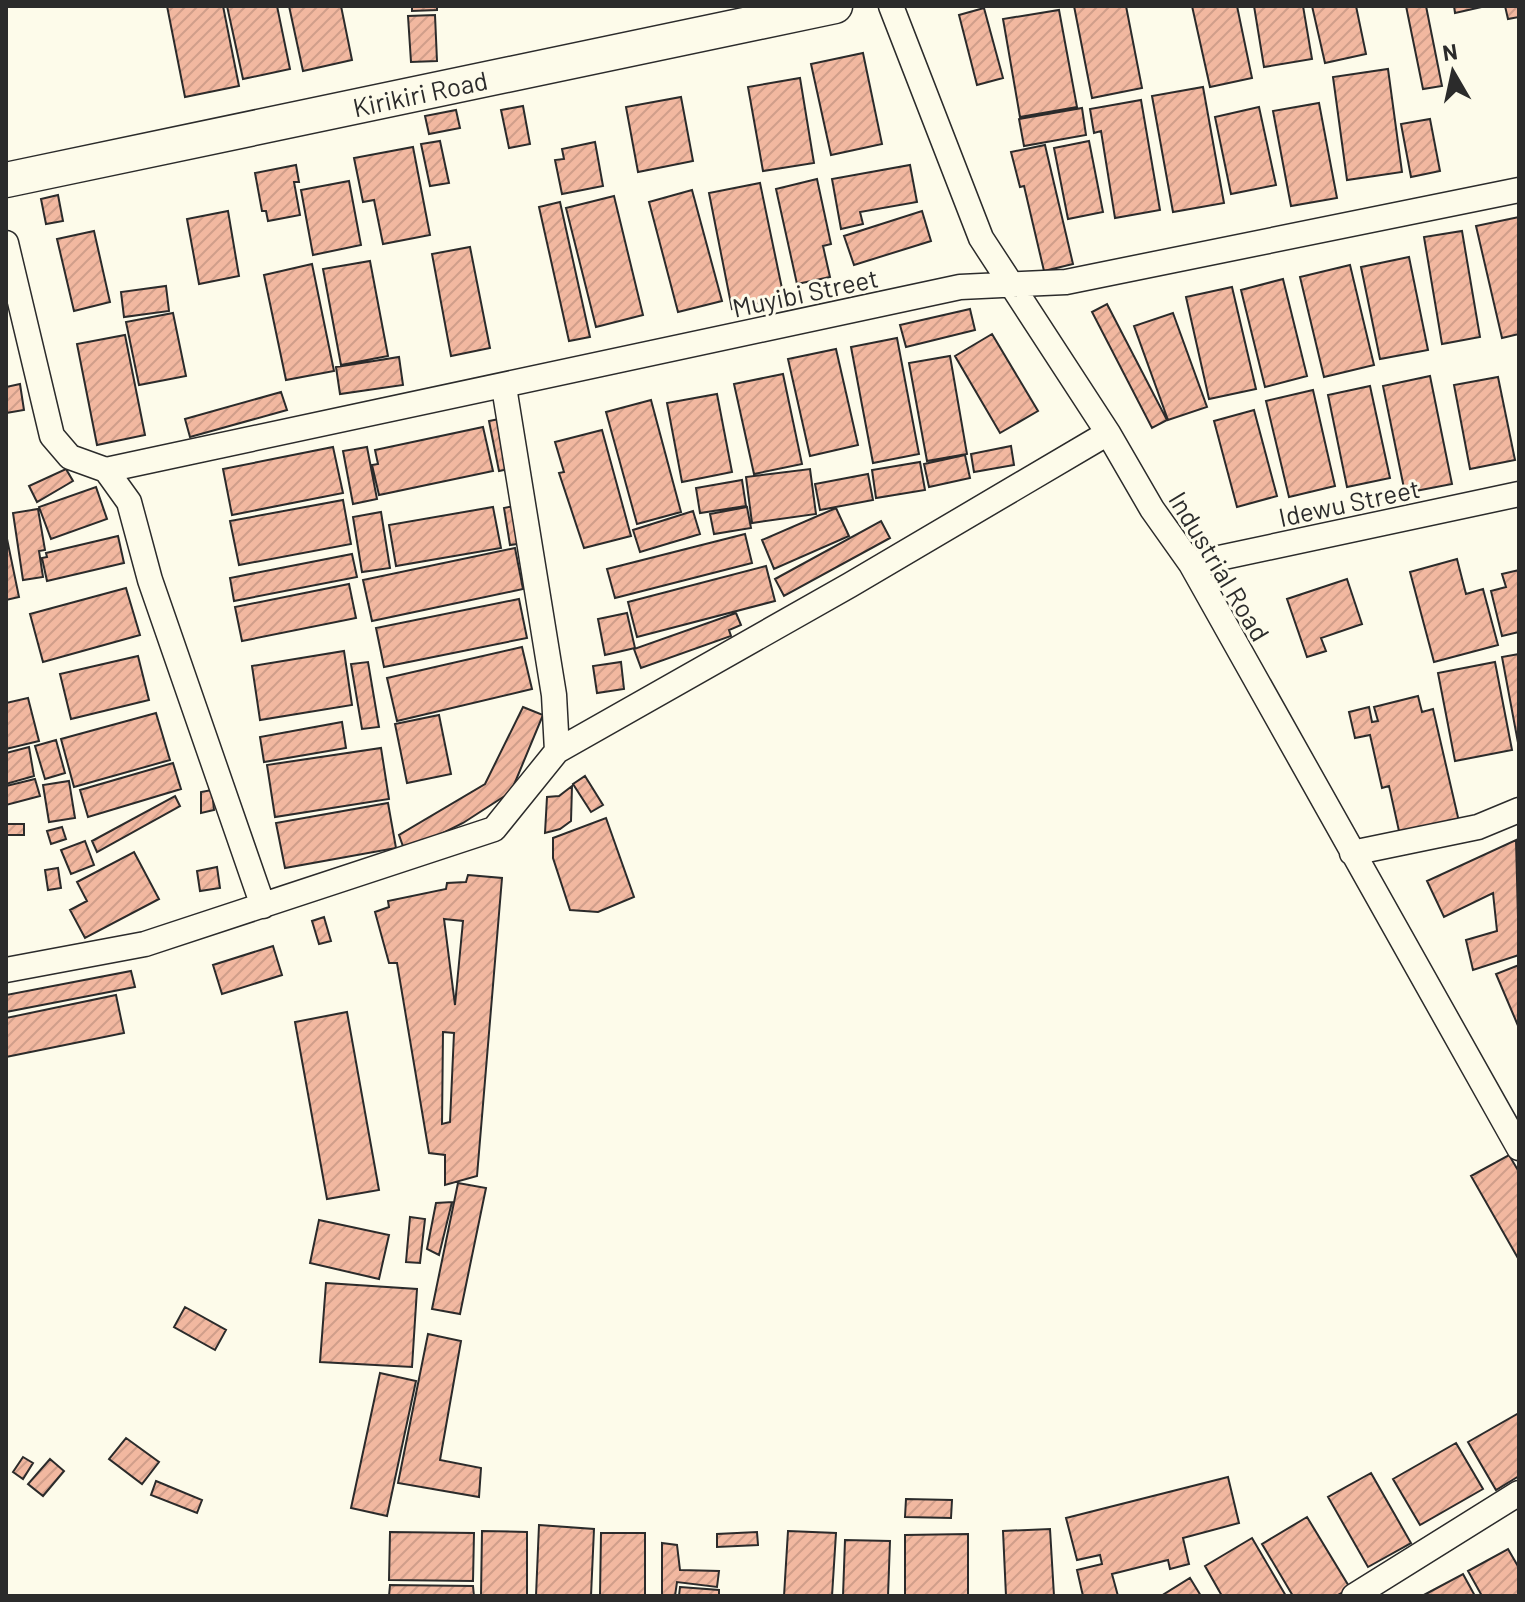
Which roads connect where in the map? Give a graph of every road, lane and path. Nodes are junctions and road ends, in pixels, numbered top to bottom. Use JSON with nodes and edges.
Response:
{"nodes":[{"id":1,"x":835,"y":6,"type":"edge"},
{"id":2,"x":891,"y":6,"type":"edge"},
{"id":3,"x":6,"y":180,"type":"edge"},
{"id":4,"x":1519,"y":190,"type":"edge"},
{"id":5,"x":6,"y":243,"type":"edge"},
{"id":6,"x":1011,"y":284,"type":"junction"},
{"id":7,"x":504,"y":387,"type":"junction"},
{"id":8,"x":1108,"y":433,"type":"junction"},
{"id":9,"x":106,"y":470,"type":"junction"},
{"id":10,"x":1519,"y":494,"type":"edge"},
{"id":11,"x":1191,"y":564,"type":"junction"},
{"id":12,"x":557,"y":751,"type":"junction"},
{"id":13,"x":1519,"y":810,"type":"edge"},
{"id":14,"x":1352,"y":853,"type":"junction"},
{"id":15,"x":263,"y":906,"type":"junction"},
{"id":16,"x":6,"y":970,"type":"edge"},
{"id":17,"x":1512,"y":1122,"type":"edge"},
{"id":18,"x":1519,"y":1148,"type":"edge"},
{"id":19,"x":1519,"y":1493,"type":"edge"},
{"id":20,"x":1354,"y":1596,"type":"edge"}],
"edges":[{"from":1,"to":3,"type":"main road","name":"Kirikiri Road"},
{"from":2,"to":6,"type":"street","name":"Industrial Road"},
{"from":4,"to":6,"type":"street","name":"Muyibi Street"},
{"from":5,"to":9,"type":"street"},
{"from":6,"to":7,"type":"street","name":"Muyibi Street"},
{"from":6,"to":8,"type":"street","name":"Industrial Road"},
{"from":7,"to":9,"type":"street","name":"Muyibi Street"},
{"from":7,"to":12,"type":"street"},
{"from":8,"to":11,"type":"street","name":"Industrial Road"},
{"from":8,"to":12,"type":"street"},
{"from":9,"to":15,"type":"street"},
{"from":10,"to":11,"type":"street","name":"Idewu Street"},
{"from":11,"to":14,"type":"street","name":"Industrial Road"},
{"from":12,"to":15,"type":"street"},
{"from":13,"to":14,"type":"street"},
{"from":14,"to":17,"type":"street","name":"Industrial Road"},
{"from":15,"to":16,"type":"street"},
{"from":17,"to":18,"type":"street","name":"Industrial Road"},
{"from":19,"to":20,"type":"street"}]}
